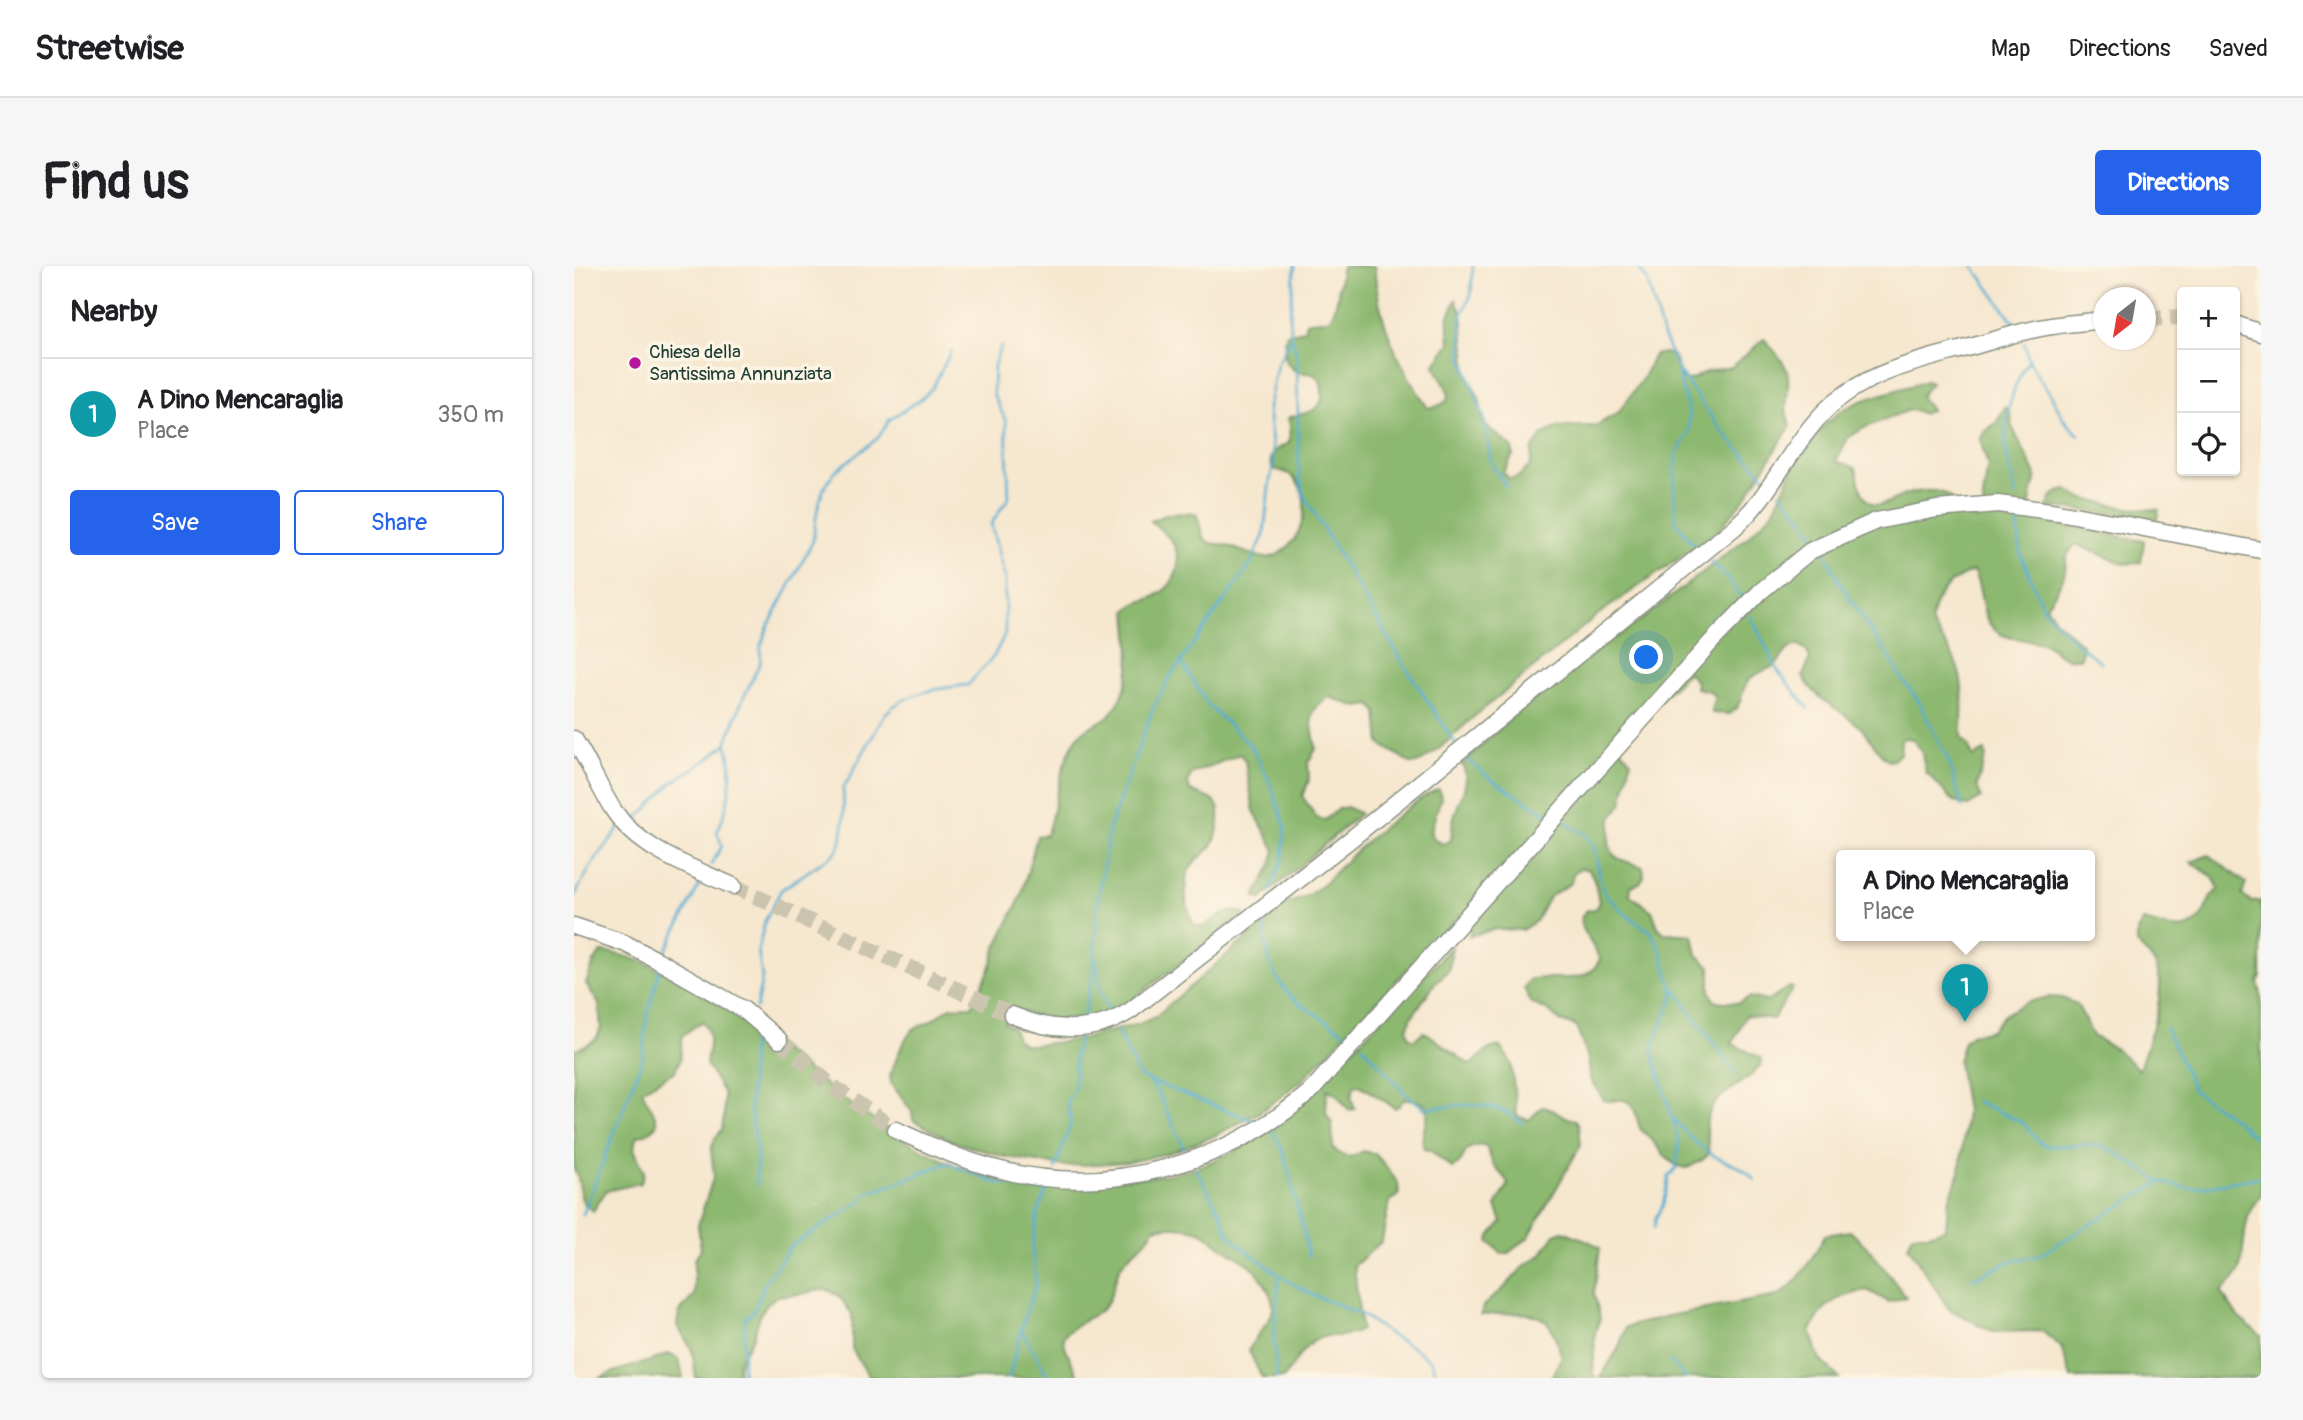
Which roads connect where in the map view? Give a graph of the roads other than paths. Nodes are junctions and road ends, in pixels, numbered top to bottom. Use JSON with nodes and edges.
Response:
{"nodes":[{"id":1,"x":2093,"y":321,"type":"edge"},
{"id":2,"x":2240,"y":326,"type":"edge"},
{"id":3,"x":2261,"y":333,"type":"edge"},
{"id":4,"x":2261,"y":550,"type":"edge"},
{"id":5,"x":574,"y":739,"type":"edge"},
{"id":6,"x":733,"y":886,"type":"tunnel mouth"},
{"id":7,"x":574,"y":926,"type":"edge"},
{"id":8,"x":1012,"y":1015,"type":"tunnel mouth"},
{"id":9,"x":779,"y":1040,"type":"tunnel mouth"},
{"id":10,"x":896,"y":1130,"type":"tunnel mouth"}],
"edges":[{"from":1,"to":8,"type":"highway"},
{"from":2,"to":3,"type":"highway"},
{"from":4,"to":10,"type":"highway"},
{"from":5,"to":6,"type":"highway"},
{"from":7,"to":9,"type":"highway"}]}
